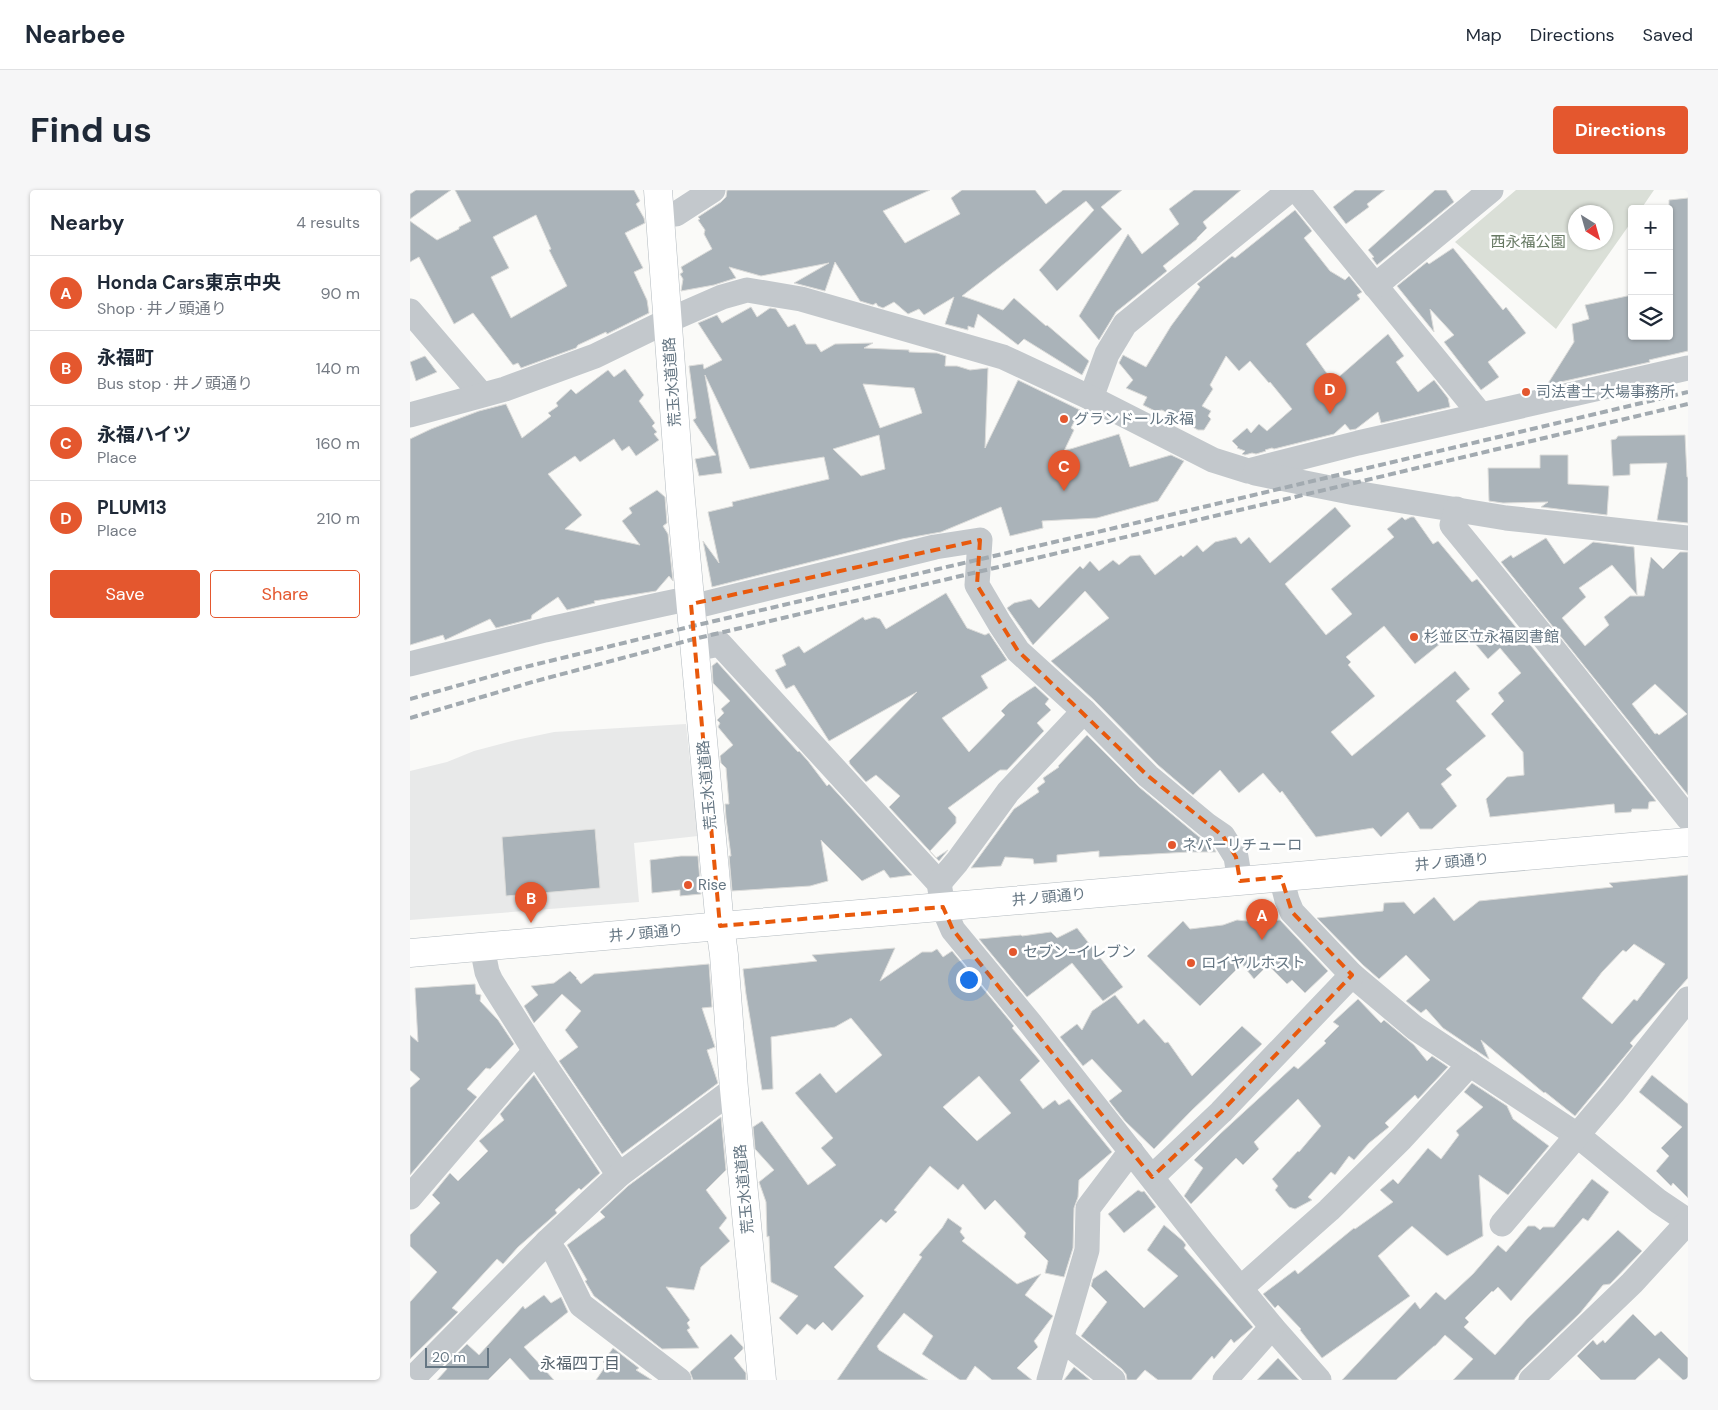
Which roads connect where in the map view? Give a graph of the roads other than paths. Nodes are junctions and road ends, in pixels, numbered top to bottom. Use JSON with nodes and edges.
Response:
{"nodes":[{"id":1,"x":713,"y":190,"type":"edge"},
{"id":2,"x":1290,"y":190,"type":"edge"},
{"id":3,"x":1297,"y":190,"type":"edge"},
{"id":4,"x":1490,"y":190,"type":"edge"},
{"id":5,"x":659,"y":201,"type":"edge"},
{"id":6,"x":1375,"y":286,"type":"junction"},
{"id":7,"x":410,"y":311,"type":"edge"},
{"id":8,"x":667,"y":320,"type":"junction"},
{"id":9,"x":1688,"y":368,"type":"edge"},
{"id":10,"x":481,"y":394,"type":"junction"},
{"id":11,"x":1091,"y":398,"type":"junction"},
{"id":12,"x":410,"y":414,"type":"edge"},
{"id":13,"x":1481,"y":415,"type":"junction"},
{"id":14,"x":1248,"y":471,"type":"junction"},
{"id":15,"x":1456,"y":509,"type":"junction"},
{"id":16,"x":1688,"y":538,"type":"edge"},
{"id":17,"x":691,"y":604,"type":"junction"},
{"id":18,"x":694,"y":649,"type":"junction"},
{"id":19,"x":410,"y":664,"type":"edge"},
{"id":20,"x":1084,"y":712,"type":"junction"},
{"id":21,"x":1688,"y":818,"type":"edge"},
{"id":22,"x":1688,"y":842,"type":"edge"},
{"id":23,"x":1281,"y":877,"type":"junction"},
{"id":24,"x":1240,"y":881,"type":"junction"},
{"id":25,"x":941,"y":895,"type":"junction"},
{"id":26,"x":720,"y":926,"type":"junction"},
{"id":27,"x":482,"y":947,"type":"junction"},
{"id":28,"x":410,"y":954,"type":"edge"},
{"id":29,"x":1352,"y":975,"type":"junction"},
{"id":30,"x":1688,"y":999,"type":"edge"},
{"id":31,"x":535,"y":1051,"type":"junction"},
{"id":32,"x":1470,"y":1064,"type":"junction"},
{"id":33,"x":734,"y":1089,"type":"junction"},
{"id":34,"x":1576,"y":1136,"type":"junction"},
{"id":35,"x":1131,"y":1151,"type":"junction"},
{"id":36,"x":619,"y":1175,"type":"junction"},
{"id":37,"x":1152,"y":1177,"type":"junction"},
{"id":38,"x":410,"y":1197,"type":"edge"},
{"id":39,"x":1688,"y":1222,"type":"edge"},
{"id":40,"x":1502,"y":1224,"type":"dead end"},
{"id":41,"x":547,"y":1242,"type":"junction"},
{"id":42,"x":1241,"y":1288,"type":"junction"},
{"id":43,"x":1272,"y":1327,"type":"junction"},
{"id":44,"x":1062,"y":1339,"type":"junction"},
{"id":45,"x":422,"y":1373,"type":"edge"},
{"id":46,"x":679,"y":1380,"type":"edge"},
{"id":47,"x":762,"y":1380,"type":"edge"},
{"id":48,"x":1049,"y":1380,"type":"edge"},
{"id":49,"x":1113,"y":1380,"type":"edge"},
{"id":50,"x":1225,"y":1380,"type":"edge"},
{"id":51,"x":1319,"y":1380,"type":"edge"},
{"id":52,"x":1532,"y":1380,"type":"edge"}],
"edges":[{"from":1,"to":5,"type":"street"},
{"from":2,"to":11,"type":"street"},
{"from":3,"to":6,"type":"street"},
{"from":4,"to":6,"type":"street"},
{"from":5,"to":8,"type":"main road","name":"荒玉水道道路"},
{"from":6,"to":13,"type":"street"},
{"from":7,"to":10,"type":"street"},
{"from":8,"to":10,"type":"street"},
{"from":8,"to":11,"type":"street"},
{"from":8,"to":17,"type":"main road","name":"荒玉水道道路"},
{"from":9,"to":13,"type":"street"},
{"from":10,"to":12,"type":"street"},
{"from":11,"to":14,"type":"street"},
{"from":13,"to":14,"type":"street"},
{"from":14,"to":15,"type":"street"},
{"from":15,"to":16,"type":"street"},
{"from":15,"to":21,"type":"street"},
{"from":17,"to":18,"type":"main road","name":"荒玉水道道路"},
{"from":17,"to":19,"type":"street"},
{"from":17,"to":20,"type":"street"},
{"from":18,"to":25,"type":"street"},
{"from":18,"to":26,"type":"main road","name":"荒玉水道道路"},
{"from":20,"to":24,"type":"street"},
{"from":20,"to":25,"type":"street"},
{"from":22,"to":23,"type":"main road","name":"井ノ頭通り"},
{"from":23,"to":24,"type":"main road","name":"井ノ頭通り"},
{"from":23,"to":29,"type":"street"},
{"from":24,"to":25,"type":"main road","name":"井ノ頭通り"},
{"from":25,"to":26,"type":"main road","name":"井ノ頭通り"},
{"from":25,"to":35,"type":"street"},
{"from":26,"to":27,"type":"main road","name":"井ノ頭通り"},
{"from":26,"to":33,"type":"main road","name":"荒玉水道道路"},
{"from":27,"to":28,"type":"main road","name":"井ノ頭通り"},
{"from":27,"to":31,"type":"street"},
{"from":29,"to":32,"type":"street"},
{"from":29,"to":37,"type":"street"},
{"from":30,"to":34,"type":"street"},
{"from":31,"to":36,"type":"street"},
{"from":31,"to":38,"type":"street"},
{"from":32,"to":34,"type":"street"},
{"from":32,"to":42,"type":"street"},
{"from":33,"to":36,"type":"street"},
{"from":33,"to":47,"type":"main road","name":"荒玉水道道路"},
{"from":34,"to":39,"type":"street"},
{"from":34,"to":40,"type":"street"},
{"from":35,"to":37,"type":"street"},
{"from":35,"to":44,"type":"street"},
{"from":36,"to":41,"type":"street"},
{"from":37,"to":42,"type":"street"},
{"from":39,"to":52,"type":"street"},
{"from":41,"to":45,"type":"street"},
{"from":41,"to":46,"type":"street"},
{"from":42,"to":43,"type":"street"},
{"from":43,"to":50,"type":"street"},
{"from":43,"to":51,"type":"street"},
{"from":44,"to":48,"type":"street"},
{"from":44,"to":49,"type":"street"}]}
